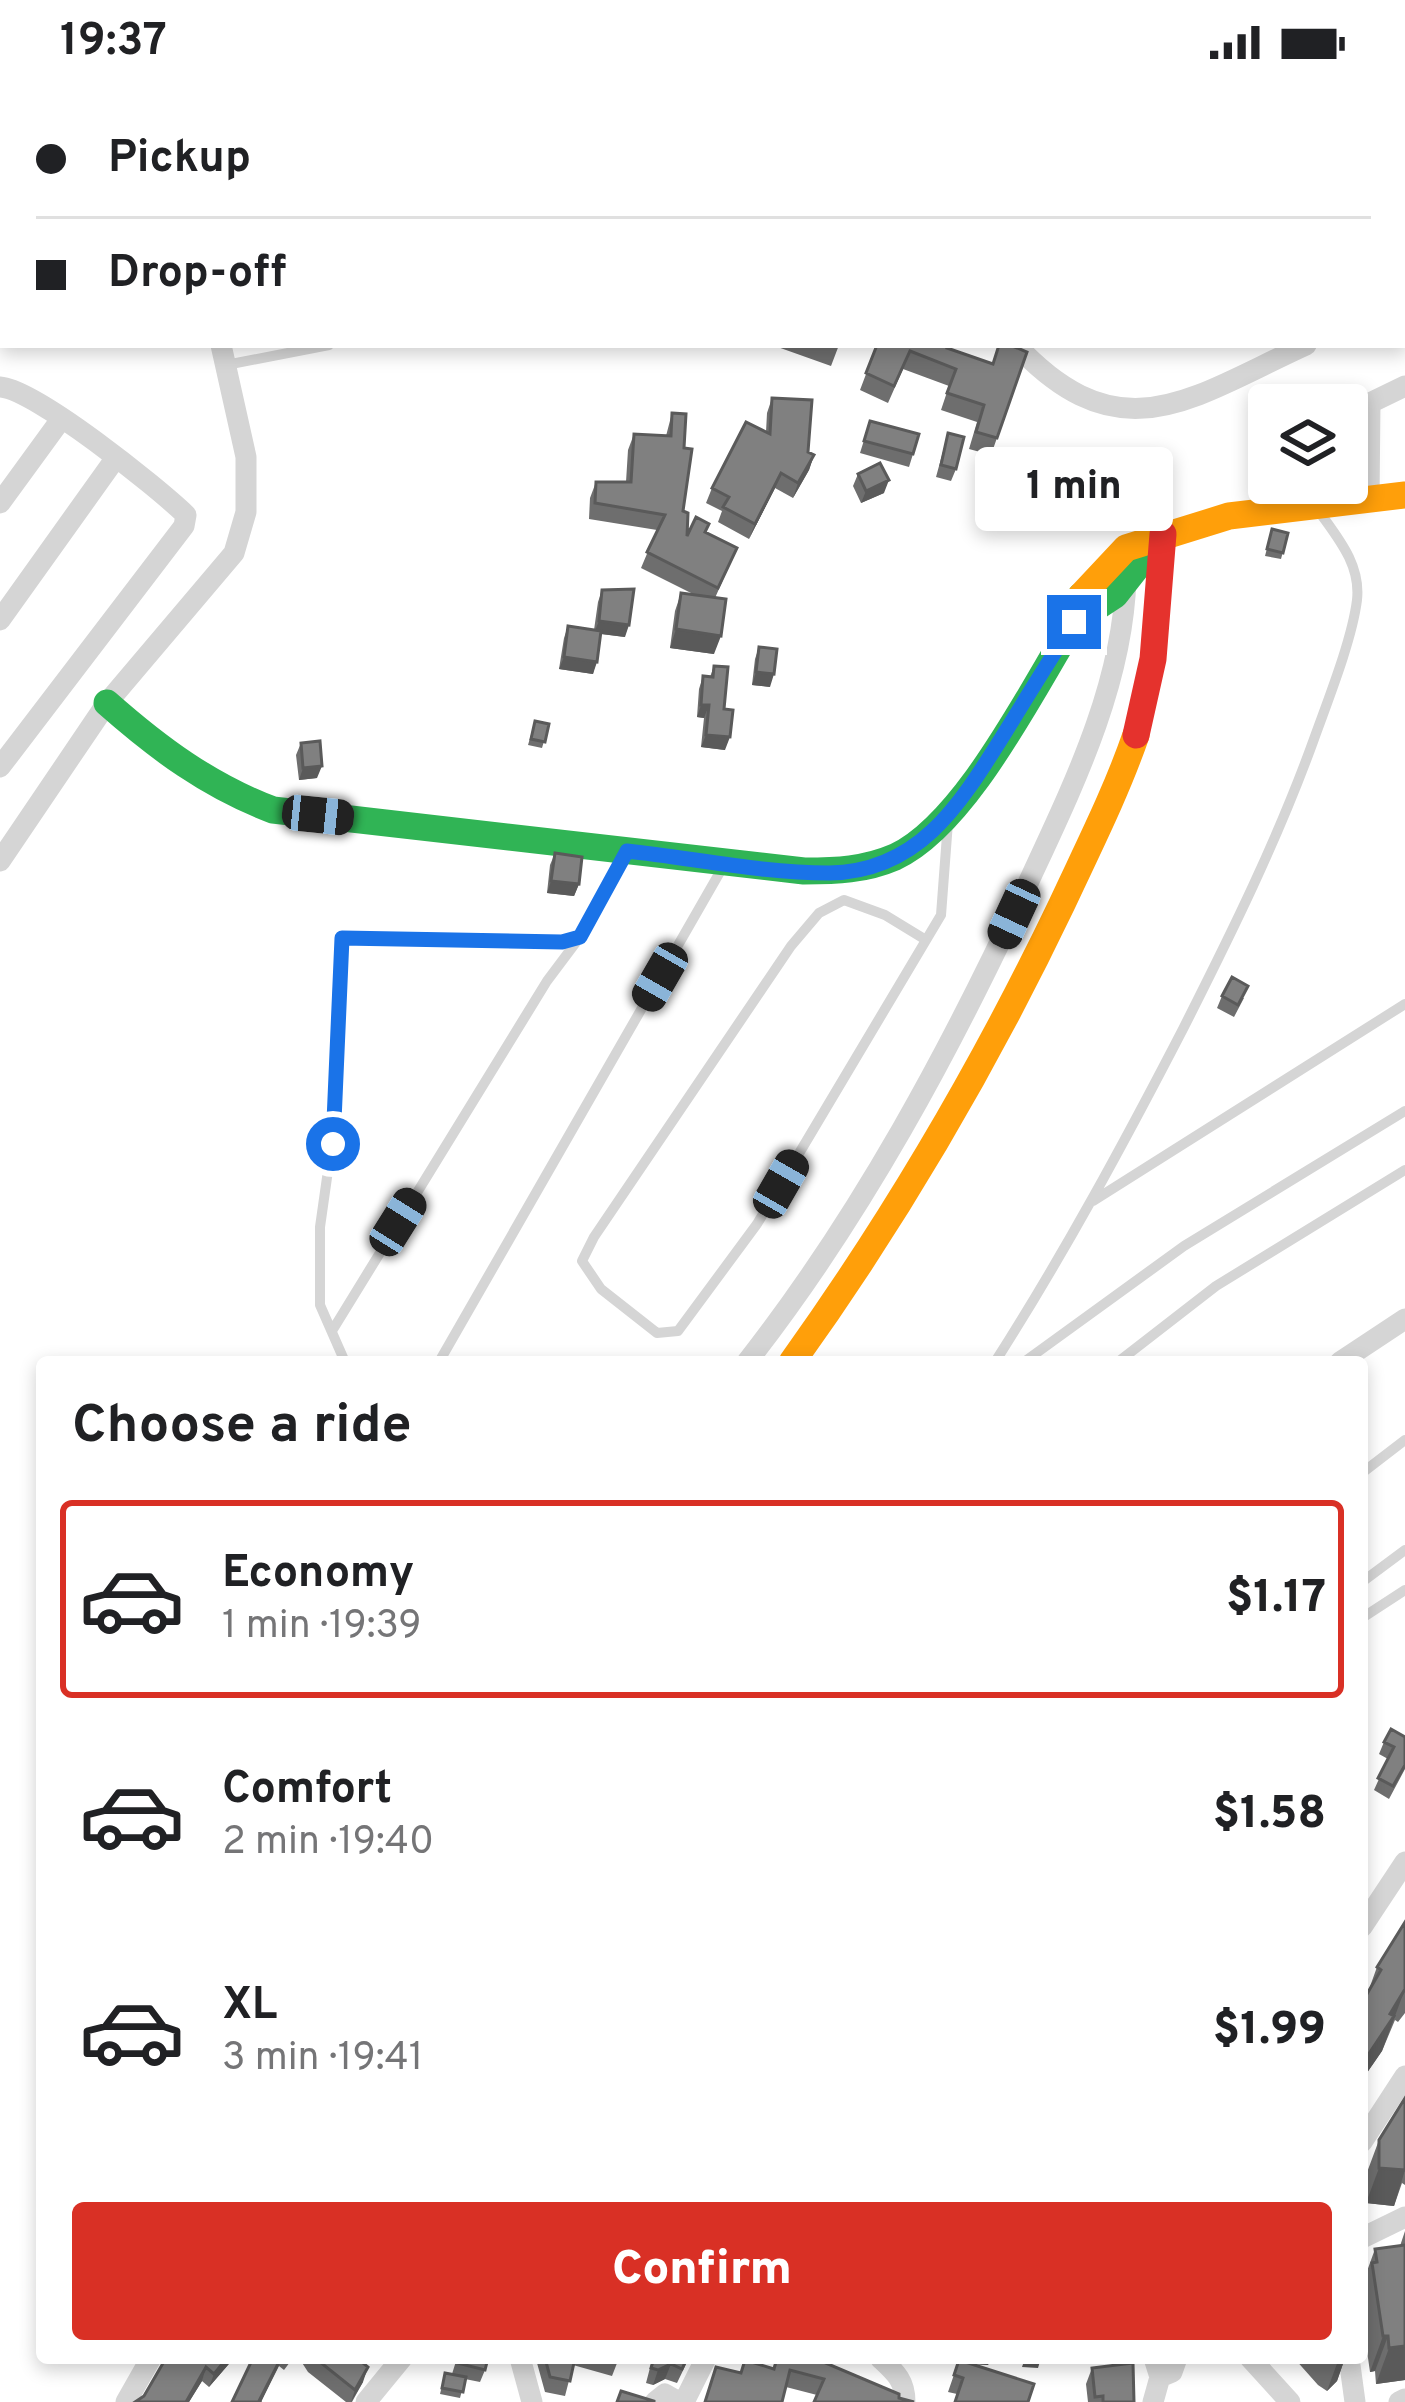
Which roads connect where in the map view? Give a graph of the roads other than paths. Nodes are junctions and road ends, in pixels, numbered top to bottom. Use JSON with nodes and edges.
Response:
{"nodes":[{"id":1,"x":297,"y":348,"type":"edge"},
{"id":2,"x":1019,"y":348,"type":"edge"},
{"id":3,"x":1299,"y":348,"type":"edge"},
{"id":4,"x":223,"y":355,"type":"edge"},
{"id":5,"x":1405,"y":386,"type":"edge"},
{"id":6,"x":0,"y":387,"type":"edge"},
{"id":7,"x":62,"y":418,"type":"junction"},
{"id":8,"x":115,"y":459,"type":"junction"},
{"id":9,"x":1405,"y":495,"type":"edge"},
{"id":10,"x":1369,"y":501,"type":"junction"},
{"id":11,"x":0,"y":503,"type":"edge"},
{"id":12,"x":1316,"y":507,"type":"junction"},
{"id":13,"x":1163,"y":534,"type":"junction"},
{"id":14,"x":1126,"y":548,"type":"junction"},
{"id":15,"x":1126,"y":586,"type":"junction"},
{"id":16,"x":0,"y":620,"type":"edge"},
{"id":17,"x":1074,"y":622,"type":"junction"},
{"id":18,"x":107,"y":703,"type":"junction"},
{"id":19,"x":0,"y":767,"type":"edge"},
{"id":20,"x":949,"y":818,"type":"junction"},
{"id":21,"x":627,"y":851,"type":"junction"},
{"id":22,"x":0,"y":861,"type":"edge"},
{"id":23,"x":726,"y":862,"type":"junction"},
{"id":24,"x":580,"y":937,"type":"junction"},
{"id":25,"x":926,"y":940,"type":"junction"},
{"id":26,"x":1405,"y":1004,"type":"edge"},
{"id":27,"x":1405,"y":1111,"type":"edge"},
{"id":28,"x":1405,"y":1171,"type":"edge"},
{"id":29,"x":1092,"y":1202,"type":"junction"},
{"id":30,"x":1405,"y":1318,"type":"edge"},
{"id":31,"x":332,"y":1331,"type":"junction"},
{"id":32,"x":342,"y":1356,"type":"edge"},
{"id":33,"x":442,"y":1356,"type":"edge"},
{"id":34,"x":751,"y":1356,"type":"edge"},
{"id":35,"x":796,"y":1356,"type":"edge"},
{"id":36,"x":999,"y":1356,"type":"edge"},
{"id":37,"x":1032,"y":1356,"type":"edge"},
{"id":38,"x":1126,"y":1356,"type":"edge"},
{"id":39,"x":1349,"y":1356,"type":"edge"},
{"id":40,"x":1405,"y":1440,"type":"edge"},
{"id":41,"x":1368,"y":1468,"type":"edge"},
{"id":42,"x":1405,"y":1550,"type":"edge"},
{"id":43,"x":1368,"y":1578,"type":"edge"},
{"id":44,"x":1405,"y":1590,"type":"edge"},
{"id":45,"x":1368,"y":1614,"type":"edge"},
{"id":46,"x":1405,"y":1862,"type":"edge"},
{"id":47,"x":1368,"y":1919,"type":"edge"},
{"id":48,"x":1405,"y":2076,"type":"edge"},
{"id":49,"x":1368,"y":2133,"type":"edge"},
{"id":50,"x":1405,"y":2217,"type":"edge"},
{"id":51,"x":1368,"y":2236,"type":"edge"},
{"id":52,"x":148,"y":2364,"type":"edge"},
{"id":53,"x":397,"y":2364,"type":"edge"},
{"id":54,"x":522,"y":2364,"type":"edge"},
{"id":55,"x":703,"y":2364,"type":"edge"},
{"id":56,"x":887,"y":2364,"type":"edge"},
{"id":57,"x":1256,"y":2364,"type":"edge"},
{"id":58,"x":1350,"y":2364,"type":"edge"},
{"id":59,"x":1157,"y":2367,"type":"edge"},
{"id":60,"x":127,"y":2402,"type":"edge"},
{"id":61,"x":366,"y":2402,"type":"edge"},
{"id":62,"x":532,"y":2402,"type":"edge"},
{"id":63,"x":655,"y":2402,"type":"edge"},
{"id":64,"x":905,"y":2402,"type":"edge"},
{"id":65,"x":1153,"y":2402,"type":"edge"},
{"id":66,"x":1291,"y":2402,"type":"edge"},
{"id":67,"x":1355,"y":2402,"type":"edge"}],
"edges":[{"from":1,"to":4,"type":"lane"},
{"from":2,"to":3,"type":"street"},
{"from":4,"to":18,"type":"street"},
{"from":5,"to":10,"type":"street"},
{"from":6,"to":7,"type":"street"},
{"from":7,"to":8,"type":"street"},
{"from":7,"to":11,"type":"street"},
{"from":8,"to":16,"type":"street"},
{"from":8,"to":19,"type":"street"},
{"from":9,"to":10,"type":"street"},
{"from":10,"to":12,"type":"street"},
{"from":12,"to":13,"type":"street"},
{"from":12,"to":29,"type":"lane"},
{"from":13,"to":14,"type":"street"},
{"from":13,"to":15,"type":"street"},
{"from":13,"to":35,"type":"street"},
{"from":14,"to":15,"type":"street"},
{"from":14,"to":17,"type":"street"},
{"from":15,"to":17,"type":"street"},
{"from":15,"to":34,"type":"street"},
{"from":17,"to":20,"type":"street"},
{"from":18,"to":21,"type":"street"},
{"from":18,"to":22,"type":"street"},
{"from":20,"to":23,"type":"street"},
{"from":20,"to":25,"type":"lane"},
{"from":21,"to":23,"type":"street"},
{"from":21,"to":24,"type":"lane"},
{"from":23,"to":33,"type":"lane"},
{"from":24,"to":31,"type":"lane"},
{"from":24,"to":31,"type":"lane"},
{"from":25,"to":25,"type":"lane"},
{"from":26,"to":29,"type":"lane"},
{"from":27,"to":37,"type":"lane"},
{"from":28,"to":38,"type":"lane"},
{"from":29,"to":36,"type":"lane"},
{"from":30,"to":39,"type":"street"},
{"from":31,"to":32,"type":"lane"},
{"from":40,"to":41,"type":"lane"},
{"from":42,"to":43,"type":"lane"},
{"from":44,"to":45,"type":"lane"},
{"from":46,"to":47,"type":"street"},
{"from":48,"to":49,"type":"street"},
{"from":50,"to":51,"type":"street"},
{"from":52,"to":60,"type":"street"},
{"from":53,"to":61,"type":"street"},
{"from":54,"to":62,"type":"street"},
{"from":55,"to":63,"type":"street"},
{"from":56,"to":64,"type":"street"},
{"from":57,"to":66,"type":"street"},
{"from":58,"to":67,"type":"street"},
{"from":59,"to":65,"type":"street"}]}
